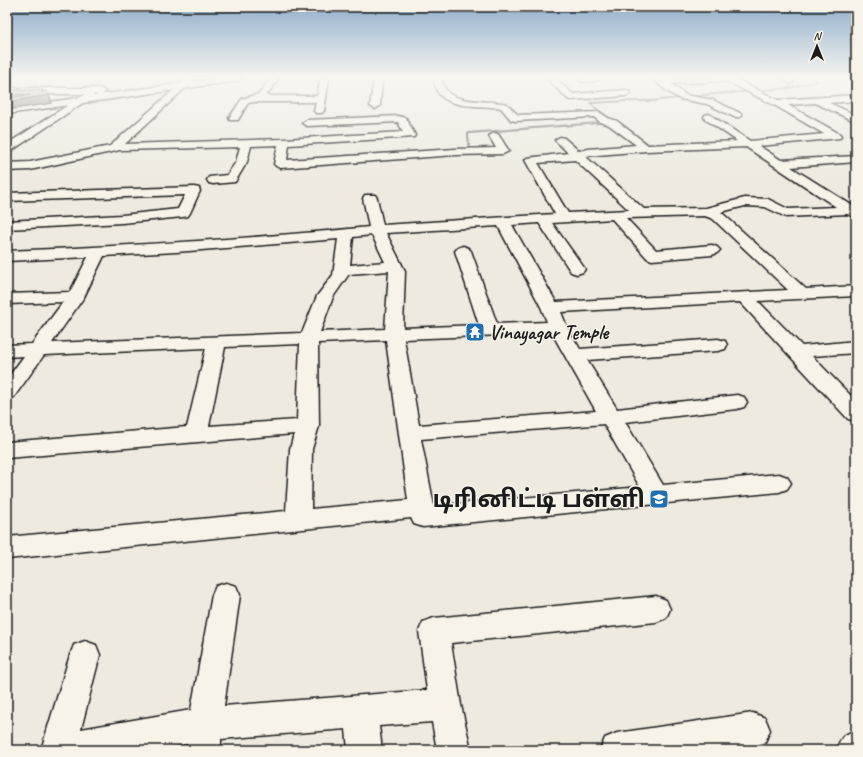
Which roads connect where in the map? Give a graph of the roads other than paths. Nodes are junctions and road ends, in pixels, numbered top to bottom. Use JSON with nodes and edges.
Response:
{"nodes":[{"id":1,"x":61,"y":113,"type":"edge"},
{"id":2,"x":152,"y":113,"type":"edge"},
{"id":3,"x":237,"y":113,"type":"edge"},
{"id":4,"x":316,"y":113,"type":"edge"},
{"id":5,"x":511,"y":113,"type":"edge"},
{"id":6,"x":734,"y":113,"type":"edge"},
{"id":7,"x":797,"y":113,"type":"edge"},
{"id":8,"x":844,"y":113,"type":"edge"},
{"id":9,"x":234,"y":118,"type":"dead end"},
{"id":10,"x":856,"y":119,"type":"edge"},
{"id":11,"x":494,"y":136,"type":"dead end"},
{"id":12,"x":560,"y":140,"type":"dead end"},
{"id":13,"x":284,"y":142,"type":"junction"},
{"id":14,"x":246,"y":144,"type":"junction"},
{"id":15,"x":748,"y":144,"type":"junction"},
{"id":16,"x":114,"y":148,"type":"junction"},
{"id":17,"x":646,"y":148,"type":"junction"},
{"id":18,"x":7,"y":149,"type":"edge"},
{"id":19,"x":576,"y":156,"type":"junction"},
{"id":20,"x":856,"y":159,"type":"edge"},
{"id":21,"x":779,"y":164,"type":"junction"},
{"id":22,"x":7,"y":167,"type":"edge"},
{"id":23,"x":213,"y":180,"type":"dead end"},
{"id":24,"x":7,"y":197,"type":"edge"},
{"id":25,"x":370,"y":198,"type":"dead end"},
{"id":26,"x":854,"y":211,"type":"edge"},
{"id":27,"x":706,"y":212,"type":"junction"},
{"id":28,"x":641,"y":213,"type":"junction"},
{"id":29,"x":616,"y":215,"type":"junction"},
{"id":30,"x":564,"y":218,"type":"junction"},
{"id":31,"x":543,"y":219,"type":"junction"},
{"id":32,"x":503,"y":222,"type":"junction"},
{"id":33,"x":7,"y":225,"type":"edge"},
{"id":34,"x":377,"y":230,"type":"junction"},
{"id":35,"x":346,"y":234,"type":"junction"},
{"id":36,"x":712,"y":250,"type":"dead end"},
{"id":37,"x":463,"y":251,"type":"dead end"},
{"id":38,"x":98,"y":252,"type":"junction"},
{"id":39,"x":7,"y":256,"type":"edge"},
{"id":40,"x":395,"y":266,"type":"junction"},
{"id":41,"x":577,"y":269,"type":"dead end"},
{"id":42,"x":342,"y":270,"type":"junction"},
{"id":43,"x":856,"y":291,"type":"edge"},
{"id":44,"x":802,"y":294,"type":"junction"},
{"id":45,"x":76,"y":297,"type":"junction"},
{"id":46,"x":744,"y":297,"type":"junction"},
{"id":47,"x":7,"y":299,"type":"edge"},
{"id":48,"x":554,"y":317,"type":"junction"},
{"id":49,"x":490,"y":330,"type":"junction"},
{"id":50,"x":394,"y":334,"type":"junction"},
{"id":51,"x":309,"y":338,"type":"junction"},
{"id":52,"x":217,"y":342,"type":"junction"},
{"id":53,"x":718,"y":345,"type":"dead end"},
{"id":54,"x":856,"y":347,"type":"edge"},
{"id":55,"x":38,"y":349,"type":"junction"},
{"id":56,"x":7,"y":351,"type":"edge"},
{"id":57,"x":797,"y":352,"type":"junction"},
{"id":58,"x":574,"y":355,"type":"junction"},
{"id":59,"x":7,"y":393,"type":"edge"},
{"id":60,"x":737,"y":402,"type":"dead end"},
{"id":61,"x":856,"y":414,"type":"edge"},
{"id":62,"x":610,"y":417,"type":"junction"},
{"id":63,"x":308,"y":426,"type":"junction"},
{"id":64,"x":409,"y":433,"type":"junction"},
{"id":65,"x":196,"y":434,"type":"junction"},
{"id":66,"x":7,"y":450,"type":"edge"},
{"id":67,"x":779,"y":484,"type":"dead end"},
{"id":68,"x":656,"y":495,"type":"junction"},
{"id":69,"x":422,"y":508,"type":"junction"},
{"id":70,"x":298,"y":521,"type":"junction"},
{"id":71,"x":7,"y":548,"type":"edge"},
{"id":72,"x":226,"y":595,"type":"dead end"},
{"id":73,"x":656,"y":609,"type":"dead end"},
{"id":74,"x":85,"y":655,"type":"dead end"},
{"id":75,"x":445,"y":705,"type":"junction"},
{"id":76,"x":361,"y":712,"type":"junction"},
{"id":77,"x":753,"y":730,"type":"dead end"},
{"id":78,"x":204,"y":737,"type":"edge"},
{"id":79,"x":856,"y":747,"type":"edge"},
{"id":80,"x":59,"y":750,"type":"edge"},
{"id":81,"x":365,"y":750,"type":"edge"},
{"id":82,"x":454,"y":750,"type":"edge"},
{"id":83,"x":616,"y":750,"type":"edge"},
{"id":84,"x":853,"y":750,"type":"edge"}],
"edges":[{"from":1,"to":18,"type":"street"},
{"from":2,"to":16,"type":"street"},
{"from":3,"to":9,"type":"street"},
{"from":4,"to":13,"type":"street"},
{"from":5,"to":17,"type":"street"},
{"from":6,"to":15,"type":"street"},
{"from":7,"to":15,"type":"street"},
{"from":8,"to":10,"type":"street"},
{"from":11,"to":13,"type":"street"},
{"from":12,"to":19,"type":"street"},
{"from":13,"to":14,"type":"street"},
{"from":14,"to":16,"type":"street"},
{"from":14,"to":23,"type":"street"},
{"from":15,"to":17,"type":"street"},
{"from":15,"to":21,"type":"street"},
{"from":16,"to":22,"type":"street"},
{"from":17,"to":19,"type":"street"},
{"from":19,"to":28,"type":"street"},
{"from":19,"to":30,"type":"street"},
{"from":20,"to":21,"type":"street"},
{"from":21,"to":26,"type":"street"},
{"from":24,"to":33,"type":"street"},
{"from":25,"to":34,"type":"street"},
{"from":26,"to":27,"type":"street"},
{"from":27,"to":28,"type":"street"},
{"from":27,"to":44,"type":"street"},
{"from":28,"to":29,"type":"street"},
{"from":29,"to":30,"type":"street"},
{"from":29,"to":36,"type":"street"},
{"from":30,"to":31,"type":"street"},
{"from":31,"to":32,"type":"street"},
{"from":31,"to":41,"type":"street"},
{"from":32,"to":34,"type":"street"},
{"from":32,"to":48,"type":"street"},
{"from":34,"to":35,"type":"street"},
{"from":34,"to":40,"type":"street"},
{"from":35,"to":38,"type":"street"},
{"from":35,"to":42,"type":"street"},
{"from":37,"to":49,"type":"street"},
{"from":38,"to":39,"type":"street"},
{"from":38,"to":45,"type":"street"},
{"from":40,"to":42,"type":"street"},
{"from":40,"to":50,"type":"street"},
{"from":42,"to":51,"type":"street"},
{"from":43,"to":44,"type":"street"},
{"from":44,"to":46,"type":"street"},
{"from":45,"to":47,"type":"street"},
{"from":45,"to":55,"type":"street"},
{"from":46,"to":48,"type":"street"},
{"from":46,"to":57,"type":"street"},
{"from":48,"to":49,"type":"street"},
{"from":48,"to":58,"type":"street"},
{"from":49,"to":50,"type":"street"},
{"from":50,"to":51,"type":"street"},
{"from":50,"to":64,"type":"street"},
{"from":51,"to":52,"type":"street"},
{"from":51,"to":63,"type":"street"},
{"from":52,"to":55,"type":"street"},
{"from":52,"to":65,"type":"street"},
{"from":53,"to":58,"type":"street"},
{"from":54,"to":57,"type":"street"},
{"from":55,"to":56,"type":"street"},
{"from":55,"to":59,"type":"street"},
{"from":57,"to":61,"type":"street"},
{"from":58,"to":62,"type":"street"},
{"from":60,"to":62,"type":"street"},
{"from":62,"to":64,"type":"street"},
{"from":62,"to":68,"type":"street"},
{"from":63,"to":65,"type":"street"},
{"from":63,"to":70,"type":"street"},
{"from":64,"to":69,"type":"street"},
{"from":65,"to":66,"type":"street"},
{"from":67,"to":68,"type":"street"},
{"from":68,"to":69,"type":"street"},
{"from":69,"to":70,"type":"street"},
{"from":70,"to":71,"type":"street"},
{"from":72,"to":78,"type":"street"},
{"from":73,"to":75,"type":"street"},
{"from":74,"to":80,"type":"street"},
{"from":75,"to":76,"type":"street"},
{"from":75,"to":82,"type":"street"},
{"from":76,"to":78,"type":"street"},
{"from":76,"to":81,"type":"street"},
{"from":77,"to":83,"type":"street"},
{"from":78,"to":80,"type":"street"},
{"from":79,"to":84,"type":"street"}]}
